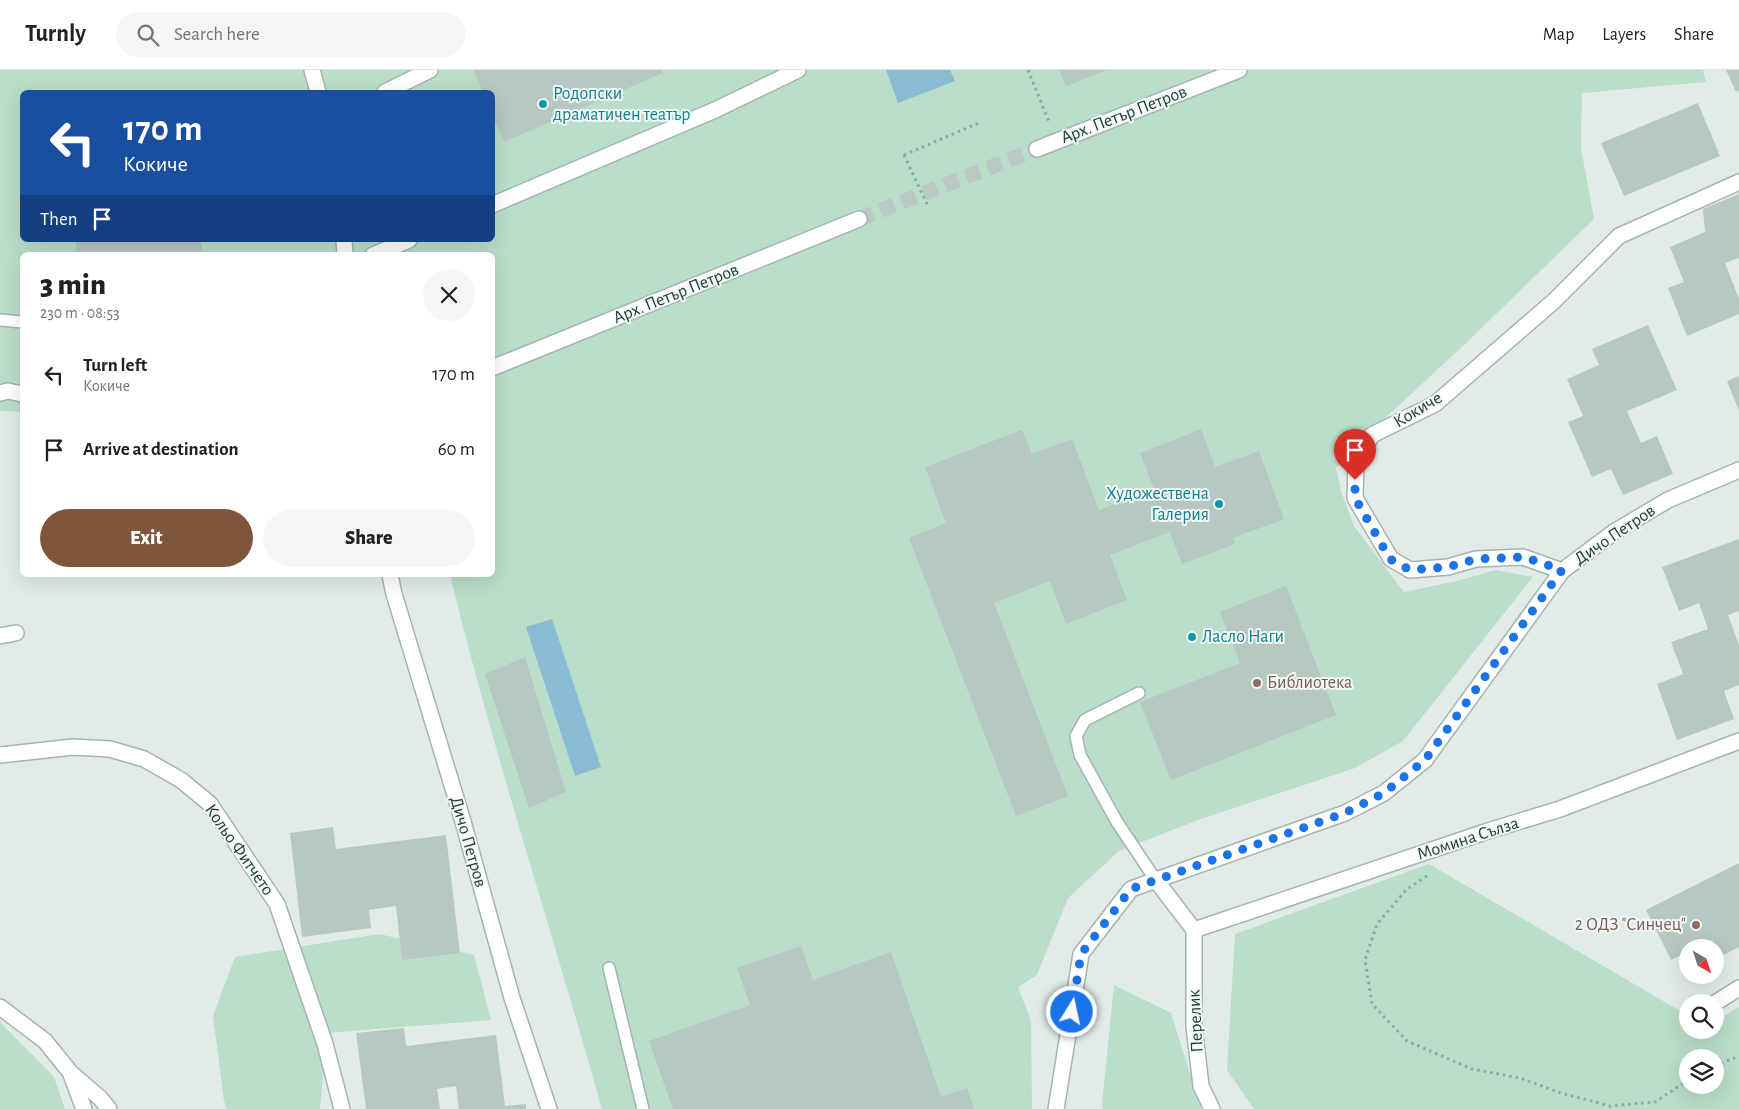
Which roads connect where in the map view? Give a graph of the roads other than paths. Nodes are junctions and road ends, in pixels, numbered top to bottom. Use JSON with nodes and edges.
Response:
{"nodes":[{"id":1,"x":312,"y":70,"type":"edge"},
{"id":2,"x":430,"y":70,"type":"edge"},
{"id":3,"x":798,"y":70,"type":"edge"},
{"id":4,"x":1239,"y":70,"type":"edge"},
{"id":5,"x":317,"y":90,"type":"edge"},
{"id":6,"x":389,"y":90,"type":"edge"},
{"id":7,"x":1037,"y":149,"type":"tunnel mouth"},
{"id":8,"x":1739,"y":182,"type":"edge"},
{"id":9,"x":495,"y":203,"type":"edge"},
{"id":10,"x":859,"y":219,"type":"tunnel mouth"},
{"id":11,"x":404,"y":242,"type":"edge"},
{"id":12,"x":380,"y":252,"type":"edge"},
{"id":13,"x":0,"y":320,"type":"edge"},
{"id":14,"x":20,"y":322,"type":"edge"},
{"id":15,"x":495,"y":367,"type":"edge"},
{"id":16,"x":0,"y":393,"type":"edge"},
{"id":17,"x":20,"y":394,"type":"edge"},
{"id":18,"x":1739,"y":470,"type":"edge"},
{"id":19,"x":1562,"y":570,"type":"junction"},
{"id":20,"x":390,"y":577,"type":"edge"},
{"id":21,"x":16,"y":633,"type":"dead end"},
{"id":22,"x":0,"y":636,"type":"edge"},
{"id":23,"x":1139,"y":693,"type":"dead end"},
{"id":24,"x":1739,"y":741,"type":"edge"},
{"id":25,"x":0,"y":755,"type":"edge"},
{"id":26,"x":1155,"y":879,"type":"junction"},
{"id":27,"x":1194,"y":930,"type":"junction"},
{"id":28,"x":609,"y":968,"type":"dead end"},
{"id":29,"x":1739,"y":988,"type":"edge"},
{"id":30,"x":1724,"y":997,"type":"edge"},
{"id":31,"x":0,"y":1007,"type":"edge"},
{"id":32,"x":70,"y":1072,"type":"junction"},
{"id":33,"x":84,"y":1109,"type":"edge"},
{"id":34,"x":109,"y":1109,"type":"edge"},
{"id":35,"x":342,"y":1109,"type":"edge"},
{"id":36,"x":549,"y":1109,"type":"edge"},
{"id":37,"x":643,"y":1109,"type":"edge"},
{"id":38,"x":1056,"y":1109,"type":"edge"},
{"id":39,"x":1212,"y":1109,"type":"edge"}],
"edges":[{"from":1,"to":5,"type":"street"},
{"from":2,"to":6,"type":"street"},
{"from":3,"to":9,"type":"street"},
{"from":4,"to":7,"type":"street","name":"Арх. Петър Петров"},
{"from":8,"to":19,"type":"street","name":"Кокиче"},
{"from":10,"to":15,"type":"street","name":"Арх. Петър Петров"},
{"from":11,"to":12,"type":"street"},
{"from":13,"to":14,"type":"lane"},
{"from":16,"to":17,"type":"street"},
{"from":18,"to":19,"type":"street","name":"Дичо Петров"},
{"from":19,"to":26,"type":"street","name":"Дичо Петров"},
{"from":20,"to":36,"type":"street","name":"Дичо Петров"},
{"from":21,"to":22,"type":"street"},
{"from":23,"to":26,"type":"lane"},
{"from":24,"to":27,"type":"street","name":"Момина Сълза"},
{"from":25,"to":35,"type":"street","name":"Кольо Фитчето"},
{"from":26,"to":27,"type":"street"},
{"from":26,"to":38,"type":"street","name":"Дичо Петров"},
{"from":27,"to":39,"type":"street","name":"Перелик"},
{"from":28,"to":37,"type":"lane"},
{"from":29,"to":30,"type":"street"},
{"from":31,"to":32,"type":"street"},
{"from":32,"to":33,"type":"street"},
{"from":32,"to":34,"type":"street"}]}
